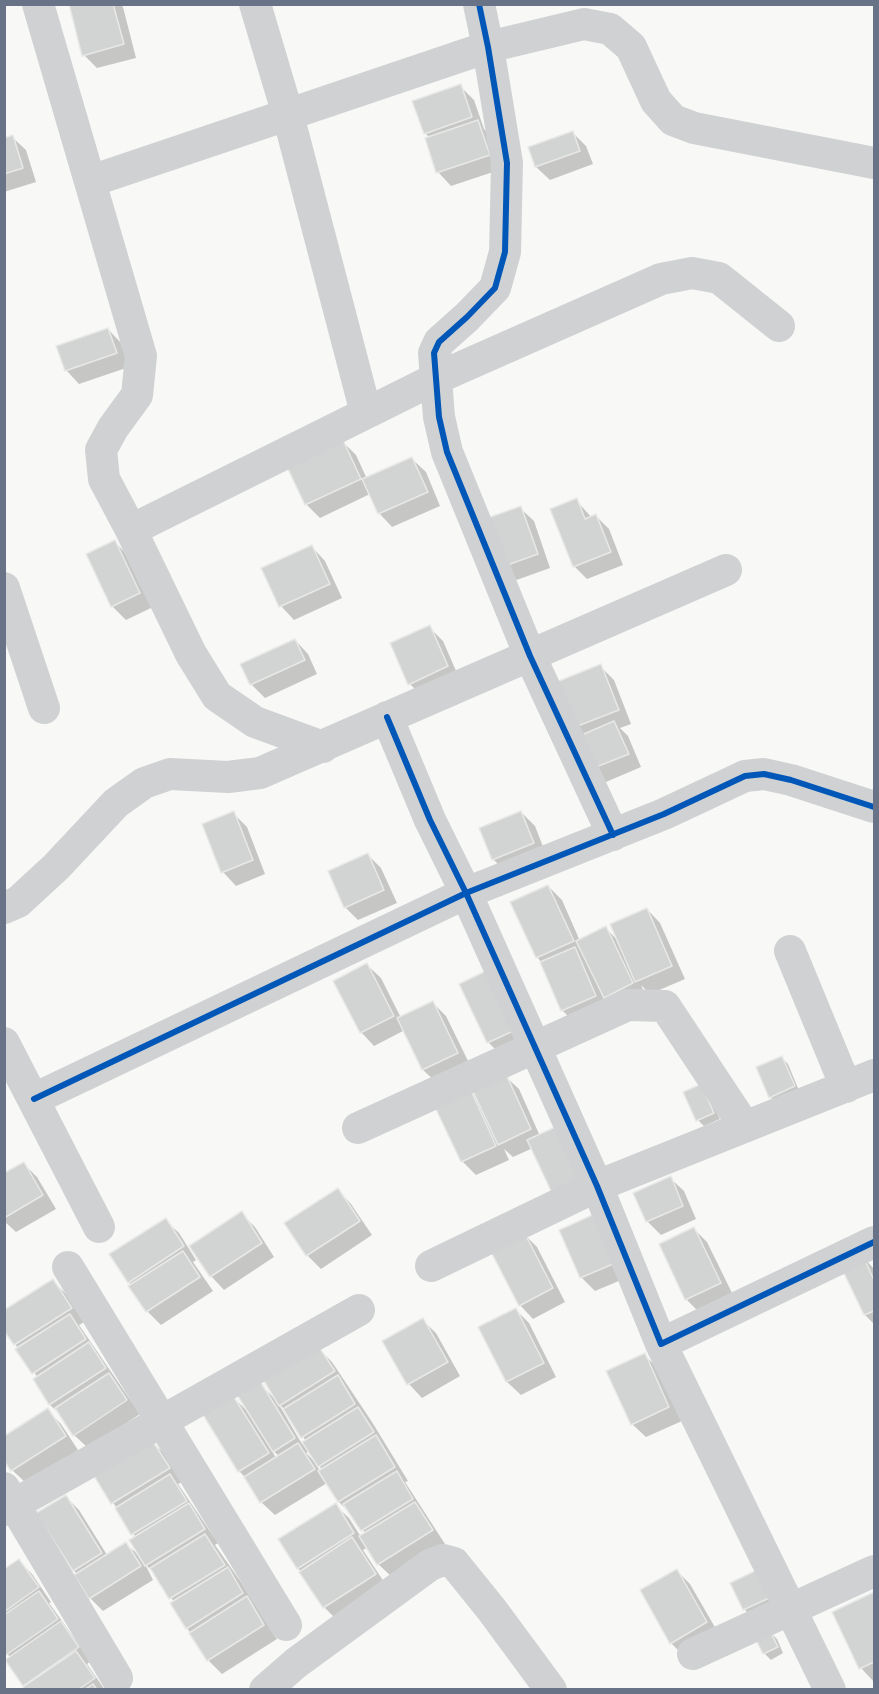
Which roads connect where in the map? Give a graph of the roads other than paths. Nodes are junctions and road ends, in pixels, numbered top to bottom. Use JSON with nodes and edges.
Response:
{"nodes":[{"id":1,"x":38,"y":4,"type":"edge"},
{"id":2,"x":255,"y":4,"type":"edge"},
{"id":3,"x":479,"y":4,"type":"edge"},
{"id":4,"x":488,"y":47,"type":"junction"},
{"id":5,"x":288,"y":115,"type":"junction"},
{"id":6,"x":874,"y":163,"type":"edge"},
{"id":7,"x":91,"y":181,"type":"junction"},
{"id":8,"x":779,"y":326,"type":"dead end"},
{"id":9,"x":437,"y":378,"type":"junction"},
{"id":10,"x":366,"y":413,"type":"junction"},
{"id":11,"x":131,"y":530,"type":"junction"},
{"id":12,"x":726,"y":570,"type":"dead end"},
{"id":13,"x":4,"y":588,"type":"edge"},
{"id":14,"x":530,"y":656,"type":"junction"},
{"id":15,"x":44,"y":708,"type":"dead end"},
{"id":16,"x":387,"y":717,"type":"junction"},
{"id":17,"x":323,"y":747,"type":"junction"},
{"id":18,"x":874,"y":807,"type":"edge"},
{"id":19,"x":613,"y":835,"type":"junction"},
{"id":20,"x":466,"y":893,"type":"junction"},
{"id":21,"x":4,"y":908,"type":"edge"},
{"id":22,"x":790,"y":951,"type":"dead end"},
{"id":23,"x":4,"y":1043,"type":"edge"},
{"id":24,"x":536,"y":1048,"type":"junction"},
{"id":25,"x":860,"y":1081,"type":"edge"},
{"id":26,"x":34,"y":1099,"type":"junction"},
{"id":27,"x":745,"y":1127,"type":"junction"},
{"id":28,"x":358,"y":1128,"type":"dead end"},
{"id":29,"x":597,"y":1186,"type":"junction"},
{"id":30,"x":99,"y":1227,"type":"dead end"},
{"id":31,"x":874,"y":1242,"type":"edge"},
{"id":32,"x":431,"y":1266,"type":"dead end"},
{"id":33,"x":68,"y":1267,"type":"dead end"},
{"id":34,"x":359,"y":1310,"type":"dead end"},
{"id":35,"x":661,"y":1344,"type":"junction"},
{"id":36,"x":161,"y":1421,"type":"junction"},
{"id":37,"x":8,"y":1501,"type":"edge"},
{"id":38,"x":874,"y":1571,"type":"edge"},
{"id":39,"x":791,"y":1610,"type":"junction"},
{"id":40,"x":286,"y":1625,"type":"dead end"},
{"id":41,"x":693,"y":1654,"type":"dead end"},
{"id":42,"x":117,"y":1678,"type":"dead end"},
{"id":43,"x":265,"y":1689,"type":"edge"},
{"id":44,"x":551,"y":1689,"type":"edge"},
{"id":45,"x":830,"y":1689,"type":"edge"}],
"edges":[{"from":1,"to":7,"type":"street"},
{"from":2,"to":5,"type":"street"},
{"from":3,"to":4,"type":"street"},
{"from":4,"to":5,"type":"street"},
{"from":4,"to":6,"type":"street"},
{"from":4,"to":9,"type":"street"},
{"from":5,"to":7,"type":"street"},
{"from":5,"to":10,"type":"street"},
{"from":7,"to":11,"type":"street"},
{"from":8,"to":9,"type":"street"},
{"from":9,"to":10,"type":"street"},
{"from":9,"to":14,"type":"street"},
{"from":10,"to":11,"type":"street"},
{"from":11,"to":17,"type":"street"},
{"from":12,"to":14,"type":"street"},
{"from":13,"to":15,"type":"street"},
{"from":14,"to":16,"type":"street"},
{"from":14,"to":19,"type":"street"},
{"from":16,"to":17,"type":"street"},
{"from":16,"to":20,"type":"street"},
{"from":17,"to":21,"type":"street"},
{"from":18,"to":19,"type":"street"},
{"from":19,"to":20,"type":"street"},
{"from":20,"to":24,"type":"street"},
{"from":20,"to":26,"type":"street"},
{"from":22,"to":25,"type":"street"},
{"from":23,"to":26,"type":"street"},
{"from":24,"to":27,"type":"street"},
{"from":24,"to":28,"type":"street"},
{"from":24,"to":29,"type":"street"},
{"from":25,"to":27,"type":"street"},
{"from":26,"to":30,"type":"street"},
{"from":27,"to":29,"type":"street"},
{"from":29,"to":32,"type":"street"},
{"from":29,"to":35,"type":"street"},
{"from":31,"to":35,"type":"street"},
{"from":33,"to":36,"type":"street"},
{"from":34,"to":36,"type":"street"},
{"from":35,"to":39,"type":"street"},
{"from":36,"to":37,"type":"street"},
{"from":36,"to":40,"type":"street"},
{"from":37,"to":42,"type":"street"},
{"from":38,"to":39,"type":"street"},
{"from":39,"to":41,"type":"street"},
{"from":39,"to":45,"type":"street"},
{"from":43,"to":44,"type":"street"}]}
